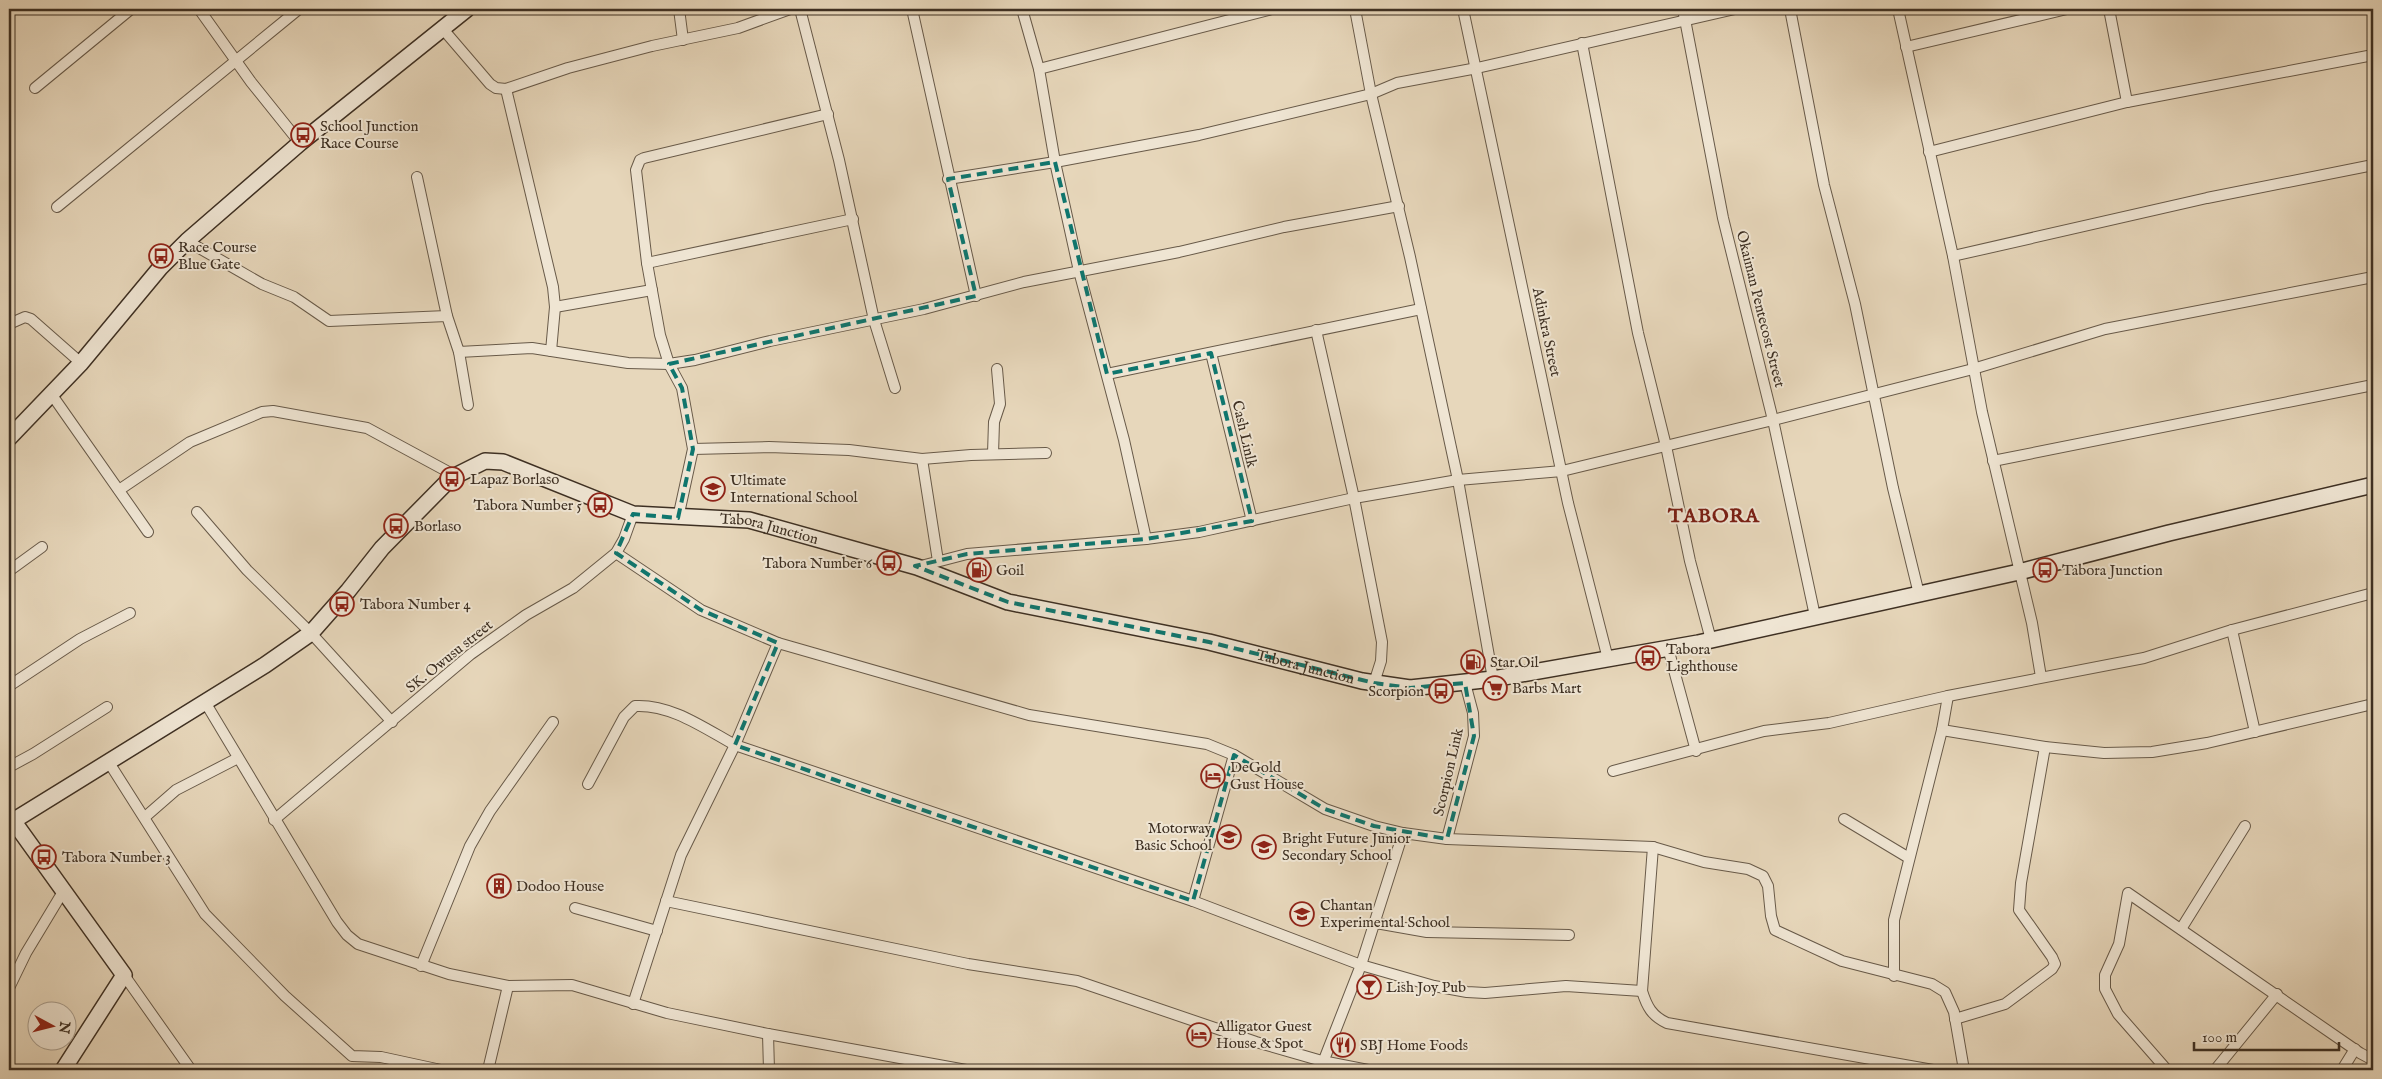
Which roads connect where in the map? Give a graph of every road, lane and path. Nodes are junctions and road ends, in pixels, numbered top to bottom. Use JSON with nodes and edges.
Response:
{"nodes":[{"id":1,"x":131,"y":9,"type":"edge"},
{"id":2,"x":199,"y":9,"type":"edge"},
{"id":3,"x":299,"y":9,"type":"edge"},
{"id":4,"x":679,"y":9,"type":"edge"},
{"id":5,"x":790,"y":9,"type":"edge"},
{"id":6,"x":800,"y":9,"type":"edge"},
{"id":7,"x":912,"y":9,"type":"edge"},
{"id":8,"x":1022,"y":9,"type":"edge"},
{"id":9,"x":1272,"y":9,"type":"edge"},
{"id":10,"x":1354,"y":9,"type":"edge"},
{"id":11,"x":1463,"y":9,"type":"edge"},
{"id":12,"x":1683,"y":9,"type":"edge"},
{"id":13,"x":1735,"y":9,"type":"edge"},
{"id":14,"x":1790,"y":9,"type":"edge"},
{"id":15,"x":1898,"y":9,"type":"edge"},
{"id":16,"x":2067,"y":9,"type":"edge"},
{"id":17,"x":2109,"y":9,"type":"edge"},
{"id":18,"x":461,"y":11,"type":"edge"},
{"id":19,"x":1686,"y":21,"type":"junction"},
{"id":20,"x":442,"y":28,"type":"junction"},
{"id":21,"x":683,"y":40,"type":"junction"},
{"id":22,"x":1582,"y":44,"type":"junction"},
{"id":23,"x":1906,"y":46,"type":"junction"},
{"id":24,"x":2373,"y":55,"type":"edge"},
{"id":25,"x":235,"y":60,"type":"junction"},
{"id":26,"x":1478,"y":68,"type":"junction"},
{"id":27,"x":1039,"y":69,"type":"junction"},
{"id":28,"x":35,"y":88,"type":"dead end"},
{"id":29,"x":506,"y":89,"type":"junction"},
{"id":30,"x":1371,"y":94,"type":"junction"},
{"id":31,"x":2127,"y":102,"type":"junction"},
{"id":32,"x":828,"y":114,"type":"junction"},
{"id":33,"x":300,"y":143,"type":"junction"},
{"id":34,"x":1930,"y":152,"type":"junction"},
{"id":35,"x":1055,"y":162,"type":"junction"},
{"id":36,"x":2373,"y":165,"type":"edge"},
{"id":37,"x":417,"y":177,"type":"dead end"},
{"id":38,"x":948,"y":179,"type":"junction"},
{"id":39,"x":1399,"y":206,"type":"junction"},
{"id":40,"x":57,"y":207,"type":"dead end"},
{"id":41,"x":853,"y":219,"type":"junction"},
{"id":42,"x":187,"y":241,"type":"junction"},
{"id":43,"x":1953,"y":256,"type":"junction"},
{"id":44,"x":647,"y":263,"type":"junction"},
{"id":45,"x":1079,"y":271,"type":"junction"},
{"id":46,"x":2373,"y":277,"type":"edge"},
{"id":47,"x":652,"y":290,"type":"junction"},
{"id":48,"x":976,"y":296,"type":"junction"},
{"id":49,"x":555,"y":307,"type":"junction"},
{"id":50,"x":1421,"y":309,"type":"junction"},
{"id":51,"x":447,"y":316,"type":"junction"},
{"id":52,"x":874,"y":320,"type":"junction"},
{"id":53,"x":9,"y":324,"type":"edge"},
{"id":54,"x":1316,"y":330,"type":"junction"},
{"id":55,"x":552,"y":351,"type":"junction"},
{"id":56,"x":459,"y":352,"type":"junction"},
{"id":57,"x":1211,"y":353,"type":"junction"},
{"id":58,"x":81,"y":364,"type":"junction"},
{"id":59,"x":669,"y":364,"type":"junction"},
{"id":60,"x":997,"y":369,"type":"dead end"},
{"id":61,"x":1973,"y":369,"type":"junction"},
{"id":62,"x":1107,"y":374,"type":"junction"},
{"id":63,"x":2373,"y":384,"type":"edge"},
{"id":64,"x":896,"y":388,"type":"dead end"},
{"id":65,"x":52,"y":394,"type":"junction"},
{"id":66,"x":1874,"y":394,"type":"junction"},
{"id":67,"x":468,"y":405,"type":"dead end"},
{"id":68,"x":1773,"y":420,"type":"junction"},
{"id":69,"x":9,"y":438,"type":"edge"},
{"id":70,"x":1666,"y":446,"type":"junction"},
{"id":71,"x":693,"y":449,"type":"junction"},
{"id":72,"x":1046,"y":453,"type":"dead end"},
{"id":73,"x":993,"y":454,"type":"junction"},
{"id":74,"x":922,"y":459,"type":"junction"},
{"id":75,"x":1994,"y":461,"type":"junction"},
{"id":76,"x":1562,"y":470,"type":"junction"},
{"id":77,"x":454,"y":475,"type":"junction"},
{"id":78,"x":1458,"y":480,"type":"junction"},
{"id":79,"x":2373,"y":485,"type":"edge"},
{"id":80,"x":119,"y":490,"type":"junction"},
{"id":81,"x":1354,"y":498,"type":"junction"},
{"id":82,"x":197,"y":512,"type":"dead end"},
{"id":83,"x":633,"y":514,"type":"junction"},
{"id":84,"x":678,"y":518,"type":"junction"},
{"id":85,"x":1252,"y":522,"type":"junction"},
{"id":86,"x":148,"y":532,"type":"dead end"},
{"id":87,"x":1146,"y":539,"type":"junction"},
{"id":88,"x":42,"y":547,"type":"dead end"},
{"id":89,"x":616,"y":553,"type":"junction"},
{"id":90,"x":938,"y":561,"type":"junction"},
{"id":91,"x":917,"y":567,"type":"junction"},
{"id":92,"x":9,"y":571,"type":"edge"},
{"id":93,"x":2019,"y":572,"type":"junction"},
{"id":94,"x":2373,"y":593,"type":"edge"},
{"id":95,"x":1919,"y":594,"type":"junction"},
{"id":96,"x":130,"y":613,"type":"dead end"},
{"id":97,"x":1815,"y":616,"type":"junction"},
{"id":98,"x":2232,"y":630,"type":"junction"},
{"id":99,"x":311,"y":633,"type":"junction"},
{"id":100,"x":1711,"y":640,"type":"junction"},
{"id":101,"x":778,"y":643,"type":"junction"},
{"id":102,"x":1668,"y":648,"type":"junction"},
{"id":103,"x":1608,"y":659,"type":"junction"},
{"id":104,"x":2041,"y":677,"type":"junction"},
{"id":105,"x":1493,"y":679,"type":"junction"},
{"id":106,"x":1374,"y":683,"type":"junction"},
{"id":107,"x":1465,"y":683,"type":"junction"},
{"id":108,"x":9,"y":686,"type":"edge"},
{"id":109,"x":1948,"y":696,"type":"junction"},
{"id":110,"x":205,"y":702,"type":"junction"},
{"id":111,"x":2373,"y":704,"type":"edge"},
{"id":112,"x":107,"y":707,"type":"dead end"},
{"id":113,"x":392,"y":722,"type":"junction"},
{"id":114,"x":553,"y":722,"type":"dead end"},
{"id":115,"x":1942,"y":730,"type":"junction"},
{"id":116,"x":2255,"y":732,"type":"junction"},
{"id":117,"x":735,"y":745,"type":"junction"},
{"id":118,"x":2045,"y":747,"type":"junction"},
{"id":119,"x":1696,"y":750,"type":"junction"},
{"id":120,"x":1234,"y":755,"type":"junction"},
{"id":121,"x":238,"y":758,"type":"junction"},
{"id":122,"x":108,"y":761,"type":"junction"},
{"id":123,"x":9,"y":767,"type":"edge"},
{"id":124,"x":1613,"y":771,"type":"dead end"},
{"id":125,"x":588,"y":784,"type":"dead end"},
{"id":126,"x":145,"y":817,"type":"junction"},
{"id":127,"x":11,"y":818,"type":"edge"},
{"id":128,"x":1844,"y":819,"type":"dead end"},
{"id":129,"x":274,"y":820,"type":"junction"},
{"id":130,"x":2245,"y":826,"type":"dead end"},
{"id":131,"x":1403,"y":833,"type":"junction"},
{"id":132,"x":1447,"y":838,"type":"junction"},
{"id":133,"x":1653,"y":847,"type":"junction"},
{"id":134,"x":1909,"y":858,"type":"junction"},
{"id":135,"x":64,"y":890,"type":"junction"},
{"id":136,"x":666,"y":900,"type":"junction"},
{"id":137,"x":1193,"y":900,"type":"junction"},
{"id":138,"x":575,"y":908,"type":"dead end"},
{"id":139,"x":1376,"y":923,"type":"junction"},
{"id":140,"x":2181,"y":929,"type":"junction"},
{"id":141,"x":657,"y":931,"type":"junction"},
{"id":142,"x":1569,"y":935,"type":"dead end"},
{"id":143,"x":1361,"y":965,"type":"junction"},
{"id":144,"x":421,"y":966,"type":"junction"},
{"id":145,"x":124,"y":975,"type":"junction"},
{"id":146,"x":1894,"y":976,"type":"junction"},
{"id":147,"x":508,"y":986,"type":"junction"},
{"id":148,"x":9,"y":988,"type":"edge"},
{"id":149,"x":1642,"y":991,"type":"junction"},
{"id":150,"x":2277,"y":994,"type":"junction"},
{"id":151,"x":633,"y":1004,"type":"junction"},
{"id":152,"x":1955,"y":1020,"type":"junction"},
{"id":153,"x":768,"y":1034,"type":"junction"},
{"id":154,"x":2355,"y":1049,"type":"junction"},
{"id":155,"x":2373,"y":1060,"type":"edge"},
{"id":156,"x":1321,"y":1066,"type":"edge"},
{"id":157,"x":938,"y":1067,"type":"edge"},
{"id":158,"x":63,"y":1070,"type":"edge"},
{"id":159,"x":190,"y":1070,"type":"edge"},
{"id":160,"x":441,"y":1070,"type":"edge"},
{"id":161,"x":488,"y":1070,"type":"edge"},
{"id":162,"x":770,"y":1070,"type":"edge"},
{"id":163,"x":966,"y":1070,"type":"edge"},
{"id":164,"x":1368,"y":1070,"type":"edge"},
{"id":165,"x":1933,"y":1070,"type":"edge"},
{"id":166,"x":1964,"y":1070,"type":"edge"},
{"id":167,"x":2168,"y":1070,"type":"edge"},
{"id":168,"x":2215,"y":1070,"type":"edge"},
{"id":169,"x":2342,"y":1070,"type":"edge"}],
"edges":[{"from":1,"to":28,"type":"street"},
{"from":2,"to":25,"type":"street"},
{"from":3,"to":25,"type":"street"},
{"from":4,"to":21,"type":"street"},
{"from":5,"to":21,"type":"street"},
{"from":6,"to":32,"type":"street"},
{"from":7,"to":38,"type":"street"},
{"from":8,"to":27,"type":"street"},
{"from":9,"to":27,"type":"street"},
{"from":10,"to":30,"type":"street"},
{"from":11,"to":26,"type":"street","name":"Adinkra Street"},
{"from":12,"to":19,"type":"street","name":"Okaiman Pentecost Street"},
{"from":13,"to":19,"type":"street"},
{"from":14,"to":66,"type":"street"},
{"from":15,"to":23,"type":"street"},
{"from":16,"to":23,"type":"street"},
{"from":17,"to":31,"type":"street"},
{"from":18,"to":20,"type":"street"},
{"from":19,"to":22,"type":"street"},
{"from":19,"to":68,"type":"street","name":"Okaiman Pentecost Street"},
{"from":20,"to":29,"type":"street"},
{"from":20,"to":33,"type":"street"},
{"from":21,"to":29,"type":"street"},
{"from":22,"to":26,"type":"street"},
{"from":22,"to":70,"type":"street"},
{"from":23,"to":34,"type":"street"},
{"from":24,"to":31,"type":"street"},
{"from":25,"to":33,"type":"street"},
{"from":25,"to":40,"type":"street"},
{"from":26,"to":30,"type":"street"},
{"from":26,"to":76,"type":"street","name":"Adinkra Street"},
{"from":27,"to":35,"type":"street"},
{"from":29,"to":49,"type":"street"},
{"from":30,"to":35,"type":"street"},
{"from":30,"to":39,"type":"street"},
{"from":31,"to":34,"type":"street"},
{"from":32,"to":41,"type":"street"},
{"from":32,"to":44,"type":"street"},
{"from":33,"to":42,"type":"street"},
{"from":34,"to":43,"type":"street"},
{"from":35,"to":38,"type":"street"},
{"from":35,"to":45,"type":"street"},
{"from":36,"to":43,"type":"street"},
{"from":37,"to":51,"type":"street"},
{"from":38,"to":48,"type":"street"},
{"from":39,"to":45,"type":"street"},
{"from":39,"to":50,"type":"street"},
{"from":41,"to":44,"type":"street"},
{"from":41,"to":52,"type":"street"},
{"from":42,"to":51,"type":"street"},
{"from":42,"to":58,"type":"street"},
{"from":43,"to":61,"type":"street"},
{"from":44,"to":47,"type":"street"},
{"from":45,"to":48,"type":"street"},
{"from":45,"to":62,"type":"street"},
{"from":46,"to":61,"type":"street"},
{"from":47,"to":49,"type":"street"},
{"from":47,"to":59,"type":"street"},
{"from":48,"to":52,"type":"street"},
{"from":49,"to":55,"type":"street"},
{"from":50,"to":54,"type":"street"},
{"from":50,"to":78,"type":"street"},
{"from":51,"to":56,"type":"street"},
{"from":52,"to":59,"type":"street"},
{"from":52,"to":64,"type":"street"},
{"from":53,"to":58,"type":"street"},
{"from":54,"to":57,"type":"street"},
{"from":54,"to":81,"type":"street"},
{"from":55,"to":56,"type":"street"},
{"from":55,"to":59,"type":"street"},
{"from":56,"to":67,"type":"street"},
{"from":57,"to":62,"type":"street"},
{"from":57,"to":85,"type":"street","name":"Cash Linlk"},
{"from":58,"to":65,"type":"street"},
{"from":59,"to":71,"type":"street"},
{"from":60,"to":73,"type":"street"},
{"from":61,"to":66,"type":"street"},
{"from":61,"to":75,"type":"street"},
{"from":62,"to":87,"type":"street"},
{"from":63,"to":75,"type":"street"},
{"from":65,"to":69,"type":"street"},
{"from":65,"to":80,"type":"street"},
{"from":66,"to":68,"type":"street"},
{"from":66,"to":95,"type":"street"},
{"from":68,"to":70,"type":"street"},
{"from":68,"to":97,"type":"street","name":"Okaiman Pentecost Street"},
{"from":70,"to":76,"type":"street"},
{"from":70,"to":100,"type":"street"},
{"from":71,"to":74,"type":"street"},
{"from":71,"to":84,"type":"street"},
{"from":72,"to":73,"type":"street"},
{"from":73,"to":74,"type":"street"},
{"from":74,"to":90,"type":"street"},
{"from":75,"to":93,"type":"street"},
{"from":76,"to":78,"type":"street"},
{"from":76,"to":103,"type":"street","name":"Adinkra Street"},
{"from":77,"to":80,"type":"street"},
{"from":77,"to":83,"type":"street","name":"Tabora Junction"},
{"from":77,"to":99,"type":"street"},
{"from":78,"to":81,"type":"street"},
{"from":78,"to":105,"type":"street"},
{"from":79,"to":93,"type":"street","name":"Tabora Junction"},
{"from":80,"to":86,"type":"street"},
{"from":81,"to":85,"type":"street"},
{"from":81,"to":106,"type":"street"},
{"from":82,"to":99,"type":"street"},
{"from":83,"to":84,"type":"street","name":"Tabora Junction"},
{"from":83,"to":89,"type":"street","name":"SK. Owusu street"},
{"from":84,"to":91,"type":"street","name":"Tabora Junction"},
{"from":85,"to":87,"type":"street"},
{"from":87,"to":90,"type":"street"},
{"from":88,"to":92,"type":"street"},
{"from":89,"to":101,"type":"street"},
{"from":89,"to":113,"type":"street","name":"SK. Owusu street"},
{"from":90,"to":91,"type":"street"},
{"from":91,"to":106,"type":"street","name":"Tabora Junction"},
{"from":93,"to":95,"type":"street","name":"Tabora Junction"},
{"from":93,"to":104,"type":"street"},
{"from":94,"to":98,"type":"street"},
{"from":95,"to":97,"type":"street","name":"Tabora Junction"},
{"from":96,"to":108,"type":"street"},
{"from":97,"to":100,"type":"street","name":"Tabora Junction"},
{"from":98,"to":104,"type":"street"},
{"from":98,"to":116,"type":"street"},
{"from":99,"to":110,"type":"street"},
{"from":99,"to":113,"type":"street"},
{"from":100,"to":102,"type":"street","name":"Tabora Junction"},
{"from":101,"to":117,"type":"street"},
{"from":101,"to":120,"type":"street"},
{"from":102,"to":103,"type":"street","name":"Tabora Junction"},
{"from":102,"to":119,"type":"street"},
{"from":103,"to":105,"type":"street","name":"Tabora Junction"},
{"from":104,"to":109,"type":"street"},
{"from":105,"to":107,"type":"street","name":"Tabora Junction"},
{"from":106,"to":107,"type":"street","name":"Tabora Junction"},
{"from":107,"to":132,"type":"street","name":"Scorpion Link"},
{"from":109,"to":115,"type":"street"},
{"from":109,"to":119,"type":"street"},
{"from":110,"to":121,"type":"street"},
{"from":110,"to":122,"type":"street"},
{"from":111,"to":116,"type":"street"},
{"from":112,"to":123,"type":"street"},
{"from":113,"to":129,"type":"street","name":"SK. Owusu street"},
{"from":114,"to":144,"type":"street"},
{"from":115,"to":118,"type":"street"},
{"from":115,"to":134,"type":"street"},
{"from":116,"to":118,"type":"street"},
{"from":117,"to":125,"type":"street"},
{"from":117,"to":136,"type":"street"},
{"from":117,"to":137,"type":"street"},
{"from":118,"to":152,"type":"street"},
{"from":119,"to":124,"type":"street"},
{"from":120,"to":131,"type":"street"},
{"from":120,"to":137,"type":"street"},
{"from":121,"to":126,"type":"street"},
{"from":121,"to":129,"type":"street"},
{"from":122,"to":126,"type":"street"},
{"from":122,"to":127,"type":"street"},
{"from":126,"to":160,"type":"street"},
{"from":127,"to":135,"type":"street"},
{"from":128,"to":134,"type":"street"},
{"from":129,"to":144,"type":"street"},
{"from":130,"to":140,"type":"street"},
{"from":131,"to":132,"type":"street"},
{"from":131,"to":139,"type":"street"},
{"from":132,"to":133,"type":"street"},
{"from":133,"to":146,"type":"street"},
{"from":133,"to":149,"type":"street"},
{"from":134,"to":146,"type":"street"},
{"from":135,"to":145,"type":"street"},
{"from":135,"to":148,"type":"street"},
{"from":136,"to":141,"type":"street"},
{"from":136,"to":156,"type":"street"},
{"from":137,"to":143,"type":"street"},
{"from":138,"to":141,"type":"street"},
{"from":139,"to":142,"type":"street"},
{"from":139,"to":143,"type":"street"},
{"from":140,"to":150,"type":"street"},
{"from":140,"to":167,"type":"street"},
{"from":141,"to":151,"type":"street"},
{"from":143,"to":149,"type":"street"},
{"from":143,"to":156,"type":"street"},
{"from":144,"to":147,"type":"street"},
{"from":145,"to":158,"type":"street"},
{"from":145,"to":159,"type":"street"},
{"from":146,"to":152,"type":"street"},
{"from":147,"to":151,"type":"street"},
{"from":147,"to":161,"type":"street"},
{"from":149,"to":165,"type":"street"},
{"from":150,"to":154,"type":"street"},
{"from":150,"to":168,"type":"street"},
{"from":151,"to":153,"type":"street"},
{"from":152,"to":166,"type":"street"},
{"from":153,"to":157,"type":"street"},
{"from":153,"to":162,"type":"street"},
{"from":154,"to":155,"type":"street"},
{"from":154,"to":169,"type":"street"},
{"from":156,"to":164,"type":"street"},
{"from":157,"to":163,"type":"street"}]}
